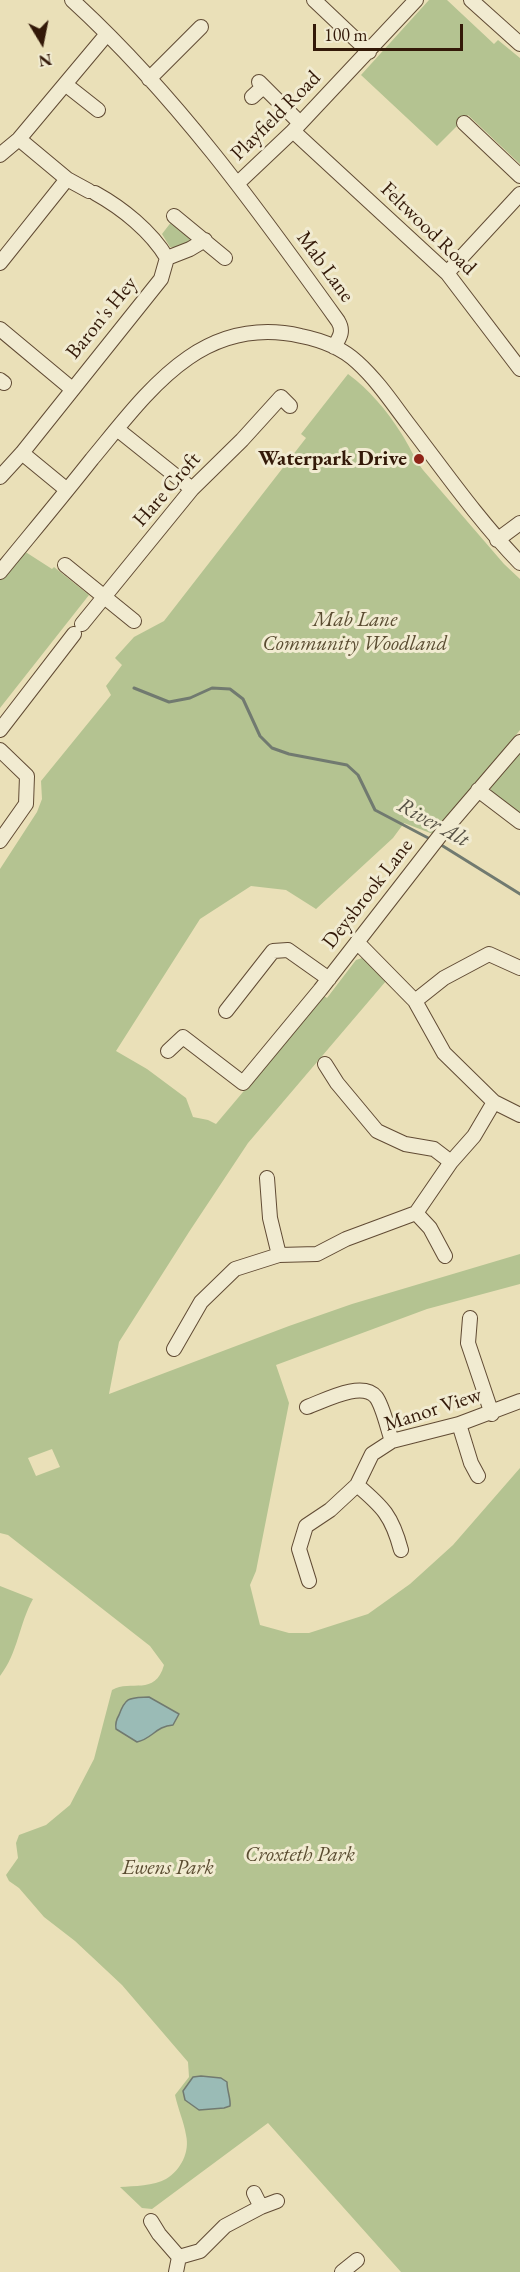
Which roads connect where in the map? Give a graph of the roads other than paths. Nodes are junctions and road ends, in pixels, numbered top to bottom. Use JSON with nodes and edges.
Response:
{"nodes":[{"id":1,"x":72,"y":0,"type":"edge"},
{"id":2,"x":314,"y":0,"type":"edge"},
{"id":3,"x":416,"y":0,"type":"edge"},
{"id":4,"x":471,"y":0,"type":"edge"},
{"id":5,"x":201,"y":27,"type":"dead end"},
{"id":6,"x":107,"y":34,"type":"junction"},
{"id":7,"x":520,"y":44,"type":"edge"},
{"id":8,"x":369,"y":52,"type":"junction"},
{"id":9,"x":149,"y":79,"type":"junction"},
{"id":10,"x":65,"y":84,"type":"junction"},
{"id":11,"x":252,"y":97,"type":"dead end"},
{"id":12,"x":98,"y":110,"type":"dead end"},
{"id":13,"x":464,"y":123,"type":"dead end"},
{"id":14,"x":297,"y":127,"type":"junction"},
{"id":15,"x":19,"y":139,"type":"junction"},
{"id":16,"x":0,"y":155,"type":"edge"},
{"id":17,"x":520,"y":176,"type":"edge"},
{"id":18,"x":67,"y":179,"type":"junction"},
{"id":19,"x":238,"y":183,"type":"junction"},
{"id":20,"x":520,"y":194,"type":"edge"},
{"id":21,"x":174,"y":216,"type":"dead end"},
{"id":22,"x":205,"y":240,"type":"junction"},
{"id":23,"x":167,"y":258,"type":"junction"},
{"id":24,"x":225,"y":258,"type":"dead end"},
{"id":25,"x":0,"y":263,"type":"edge"},
{"id":26,"x":447,"y":273,"type":"junction"},
{"id":27,"x":1,"y":333,"type":"edge"},
{"id":28,"x":334,"y":347,"type":"junction"},
{"id":29,"x":520,"y":369,"type":"edge"},
{"id":30,"x":72,"y":389,"type":"junction"},
{"id":31,"x":290,"y":406,"type":"dead end"},
{"id":32,"x":117,"y":429,"type":"junction"},
{"id":33,"x":22,"y":453,"type":"junction"},
{"id":34,"x":0,"y":477,"type":"edge"},
{"id":35,"x":192,"y":489,"type":"junction"},
{"id":36,"x":67,"y":490,"type":"junction"},
{"id":37,"x":520,"y":523,"type":"edge"},
{"id":38,"x":497,"y":540,"type":"junction"},
{"id":39,"x":520,"y":563,"type":"edge"},
{"id":40,"x":65,"y":566,"type":"dead end"},
{"id":41,"x":0,"y":572,"type":"edge"},
{"id":42,"x":104,"y":598,"type":"junction"},
{"id":43,"x":134,"y":621,"type":"dead end"},
{"id":44,"x":0,"y":730,"type":"edge"},
{"id":45,"x":520,"y":742,"type":"edge"},
{"id":46,"x":0,"y":750,"type":"edge"},
{"id":47,"x":478,"y":790,"type":"junction"},
{"id":48,"x":520,"y":822,"type":"edge"},
{"id":49,"x":0,"y":841,"type":"edge"},
{"id":50,"x":357,"y":942,"type":"junction"},
{"id":51,"x":520,"y":968,"type":"edge"},
{"id":52,"x":324,"y":984,"type":"junction"},
{"id":53,"x":415,"y":1001,"type":"junction"},
{"id":54,"x":226,"y":1011,"type":"dead end"},
{"id":55,"x":168,"y":1051,"type":"dead end"},
{"id":56,"x":325,"y":1064,"type":"dead end"},
{"id":57,"x":494,"y":1102,"type":"junction"},
{"id":58,"x":520,"y":1114,"type":"edge"},
{"id":59,"x":451,"y":1162,"type":"junction"},
{"id":60,"x":267,"y":1178,"type":"dead end"},
{"id":61,"x":416,"y":1213,"type":"junction"},
{"id":62,"x":279,"y":1255,"type":"junction"},
{"id":63,"x":445,"y":1256,"type":"dead end"},
{"id":64,"x":470,"y":1318,"type":"dead end"},
{"id":65,"x":174,"y":1349,"type":"dead end"},
{"id":66,"x":520,"y":1401,"type":"edge"},
{"id":67,"x":307,"y":1407,"type":"dead end"},
{"id":68,"x":492,"y":1414,"type":"junction"},
{"id":69,"x":459,"y":1424,"type":"junction"},
{"id":70,"x":392,"y":1441,"type":"junction"},
{"id":71,"x":478,"y":1476,"type":"dead end"},
{"id":72,"x":357,"y":1485,"type":"junction"},
{"id":73,"x":401,"y":1550,"type":"dead end"},
{"id":74,"x":309,"y":1581,"type":"dead end"},
{"id":75,"x":254,"y":2193,"type":"dead end"},
{"id":76,"x":277,"y":2201,"type":"dead end"},
{"id":77,"x":261,"y":2207,"type":"junction"},
{"id":78,"x":151,"y":2221,"type":"dead end"},
{"id":79,"x":179,"y":2257,"type":"junction"},
{"id":80,"x":357,"y":2260,"type":"dead end"},
{"id":81,"x":176,"y":2272,"type":"edge"},
{"id":82,"x":344,"y":2272,"type":"edge"}],
"edges":[{"from":1,"to":6,"type":"street","name":"Mab Lane"},
{"from":2,"to":8,"type":"street"},
{"from":3,"to":8,"type":"street","name":"Playfield Road"},
{"from":4,"to":7,"type":"street"},
{"from":5,"to":9,"type":"street"},
{"from":6,"to":9,"type":"street","name":"Mab Lane"},
{"from":6,"to":10,"type":"street"},
{"from":8,"to":14,"type":"street","name":"Playfield Road"},
{"from":9,"to":19,"type":"street","name":"Mab Lane"},
{"from":10,"to":12,"type":"street"},
{"from":10,"to":15,"type":"street"},
{"from":11,"to":14,"type":"street","name":"Feltwood Road"},
{"from":13,"to":17,"type":"street"},
{"from":14,"to":19,"type":"street","name":"Playfield Road"},
{"from":14,"to":26,"type":"street","name":"Feltwood Road"},
{"from":15,"to":16,"type":"street"},
{"from":15,"to":18,"type":"street"},
{"from":18,"to":23,"type":"street"},
{"from":18,"to":25,"type":"street"},
{"from":19,"to":28,"type":"street","name":"Mab Lane"},
{"from":20,"to":26,"type":"street"},
{"from":21,"to":22,"type":"street"},
{"from":22,"to":23,"type":"street"},
{"from":22,"to":24,"type":"street"},
{"from":23,"to":30,"type":"street","name":"Baron's Hey"},
{"from":26,"to":29,"type":"street","name":"Feltwood Road"},
{"from":27,"to":30,"type":"street"},
{"from":28,"to":32,"type":"street"},
{"from":28,"to":38,"type":"street"},
{"from":30,"to":33,"type":"street","name":"Baron's Hey"},
{"from":31,"to":35,"type":"street","name":"Hare Croft"},
{"from":32,"to":35,"type":"street"},
{"from":32,"to":36,"type":"street"},
{"from":33,"to":34,"type":"street","name":"Baron's Hey"},
{"from":33,"to":36,"type":"street"},
{"from":35,"to":42,"type":"street","name":"Hare Croft"},
{"from":36,"to":41,"type":"street"},
{"from":37,"to":38,"type":"street"},
{"from":38,"to":39,"type":"street"},
{"from":40,"to":42,"type":"street"},
{"from":42,"to":43,"type":"street"},
{"from":42,"to":44,"type":"street","name":"Hare Croft"},
{"from":45,"to":47,"type":"street","name":"Deysbrook Lane"},
{"from":46,"to":49,"type":"street"},
{"from":47,"to":48,"type":"street"},
{"from":47,"to":50,"type":"street","name":"Deysbrook Lane"},
{"from":50,"to":52,"type":"street","name":"Deysbrook Lane"},
{"from":50,"to":53,"type":"street"},
{"from":51,"to":53,"type":"street"},
{"from":52,"to":54,"type":"street"},
{"from":52,"to":55,"type":"street","name":"Deysbrook Lane"},
{"from":53,"to":57,"type":"street"},
{"from":56,"to":59,"type":"street"},
{"from":57,"to":58,"type":"street"},
{"from":57,"to":59,"type":"street"},
{"from":59,"to":61,"type":"street"},
{"from":60,"to":62,"type":"street"},
{"from":61,"to":62,"type":"street"},
{"from":61,"to":63,"type":"street"},
{"from":62,"to":65,"type":"street"},
{"from":64,"to":68,"type":"street"},
{"from":66,"to":68,"type":"street","name":"Manor View"},
{"from":67,"to":70,"type":"street"},
{"from":68,"to":69,"type":"street","name":"Manor View"},
{"from":69,"to":70,"type":"street","name":"Manor View"},
{"from":69,"to":71,"type":"street"},
{"from":70,"to":72,"type":"street","name":"Manor View"},
{"from":72,"to":73,"type":"street"},
{"from":72,"to":74,"type":"street","name":"Manor View"},
{"from":75,"to":77,"type":"street"},
{"from":76,"to":77,"type":"street"},
{"from":77,"to":79,"type":"street"},
{"from":78,"to":79,"type":"street"},
{"from":79,"to":81,"type":"street"},
{"from":80,"to":82,"type":"street"}]}
